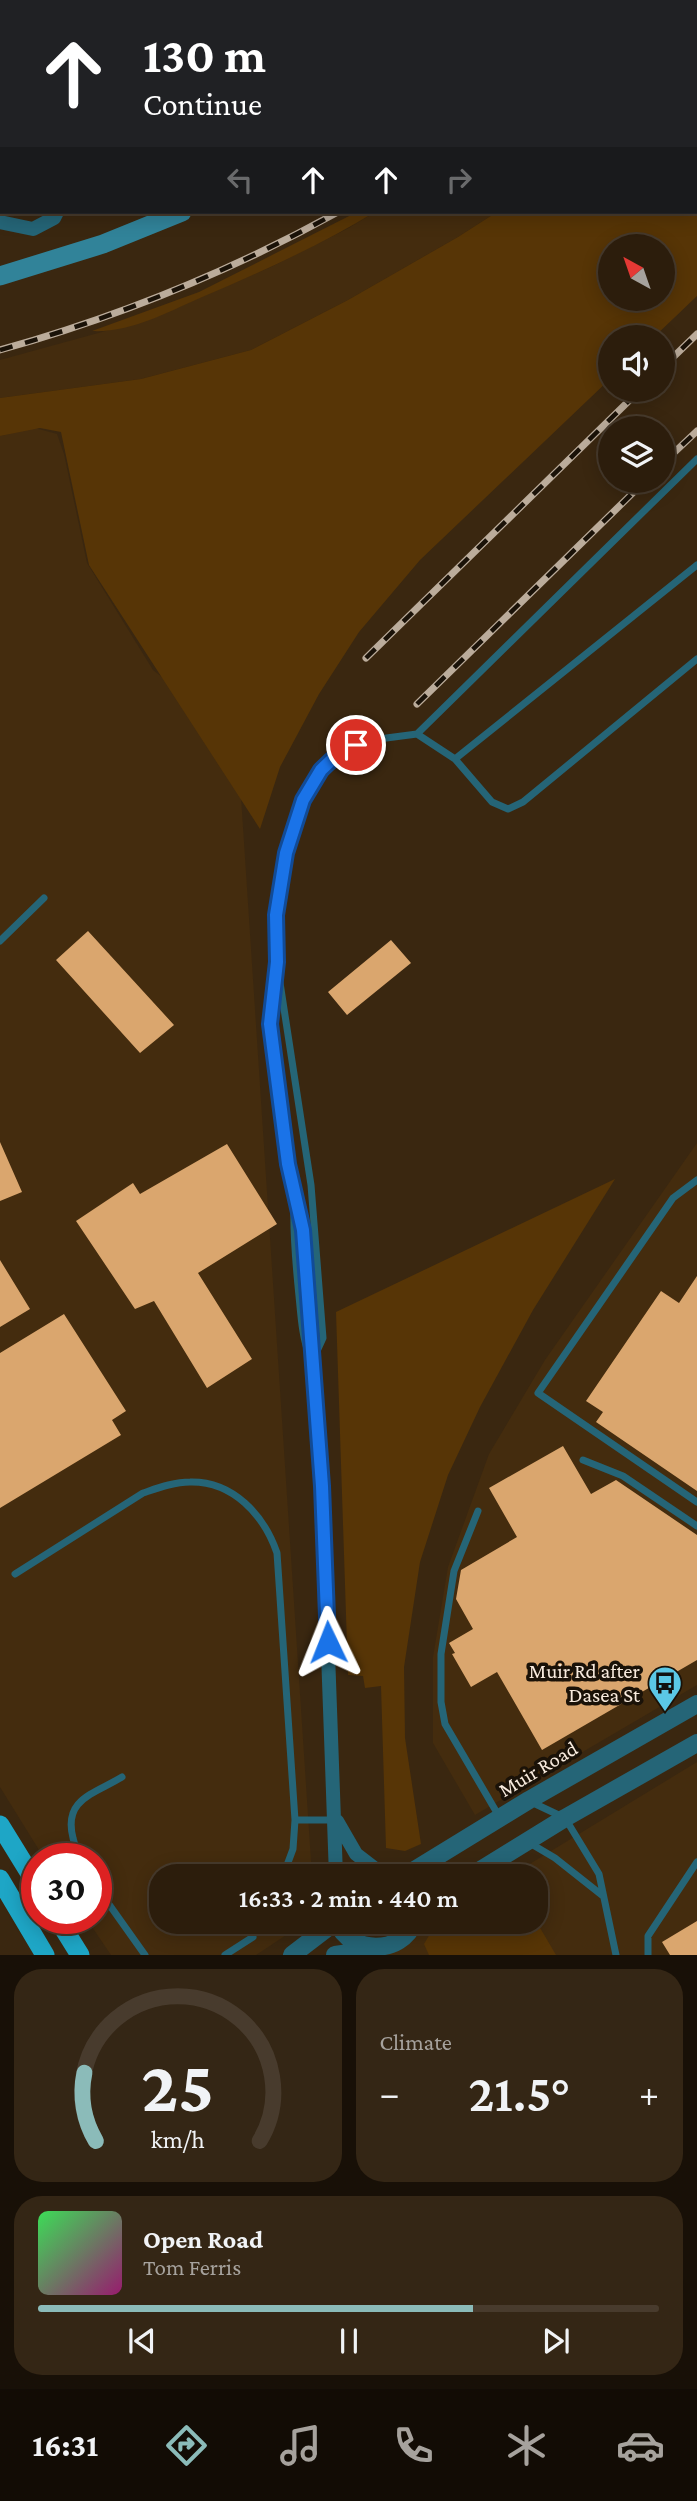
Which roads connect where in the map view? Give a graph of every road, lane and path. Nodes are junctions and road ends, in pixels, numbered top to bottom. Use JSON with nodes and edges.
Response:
{"nodes":[{"id":1,"x":56,"y":214,"type":"edge"},
{"id":2,"x":177,"y":214,"type":"edge"},
{"id":3,"x":0,"y":222,"type":"edge"},
{"id":4,"x":0,"y":276,"type":"edge"},
{"id":5,"x":697,"y":459,"type":"edge"},
{"id":6,"x":697,"y":565,"type":"edge"},
{"id":7,"x":697,"y":659,"type":"edge"},
{"id":8,"x":417,"y":734,"type":"junction"},
{"id":9,"x":455,"y":759,"type":"junction"},
{"id":10,"x":44,"y":898,"type":"dead end"},
{"id":11,"x":0,"y":941,"type":"edge"},
{"id":12,"x":277,"y":962,"type":"junction"},
{"id":13,"x":697,"y":1180,"type":"edge"},
{"id":14,"x":312,"y":1362,"type":"junction"},
{"id":15,"x":583,"y":1461,"type":"dead end"},
{"id":16,"x":697,"y":1502,"type":"edge"},
{"id":17,"x":478,"y":1511,"type":"dead end"},
{"id":18,"x":697,"y":1526,"type":"edge"},
{"id":19,"x":15,"y":1574,"type":"dead end"},
{"id":20,"x":697,"y":1704,"type":"edge"},
{"id":21,"x":697,"y":1743,"type":"edge"},
{"id":22,"x":122,"y":1777,"type":"dead end"},
{"id":23,"x":529,"y":1800,"type":"junction"},
{"id":24,"x":500,"y":1818,"type":"junction"},
{"id":25,"x":565,"y":1818,"type":"junction"},
{"id":26,"x":295,"y":1820,"type":"junction"},
{"id":27,"x":336,"y":1820,"type":"junction"},
{"id":28,"x":0,"y":1825,"type":"edge"},
{"id":29,"x":528,"y":1842,"type":"junction"},
{"id":30,"x":75,"y":1843,"type":"edge"},
{"id":31,"x":21,"y":1859,"type":"edge"},
{"id":32,"x":697,"y":1862,"type":"edge"},
{"id":33,"x":287,"y":1864,"type":"edge"},
{"id":34,"x":337,"y":1864,"type":"edge"},
{"id":35,"x":367,"y":1864,"type":"edge"},
{"id":36,"x":422,"y":1864,"type":"edge"},
{"id":37,"x":491,"y":1864,"type":"edge"},
{"id":38,"x":0,"y":1879,"type":"edge"},
{"id":39,"x":604,"y":1896,"type":"junction"},
{"id":40,"x":112,"y":1909,"type":"edge"},
{"id":41,"x":67,"y":1934,"type":"edge"},
{"id":42,"x":251,"y":1934,"type":"edge"},
{"id":43,"x":320,"y":1934,"type":"edge"},
{"id":44,"x":343,"y":1934,"type":"edge"},
{"id":45,"x":409,"y":1934,"type":"edge"},
{"id":46,"x":363,"y":1951,"type":"junction"},
{"id":47,"x":396,"y":1951,"type":"edge"},
{"id":48,"x":45,"y":1955,"type":"edge"},
{"id":49,"x":80,"y":1955,"type":"edge"},
{"id":50,"x":145,"y":1955,"type":"edge"},
{"id":51,"x":225,"y":1955,"type":"edge"},
{"id":52,"x":292,"y":1955,"type":"edge"},
{"id":53,"x":335,"y":1955,"type":"edge"},
{"id":54,"x":616,"y":1955,"type":"edge"},
{"id":55,"x":648,"y":1955,"type":"edge"}],
"edges":[{"from":1,"to":3,"type":"street"},
{"from":2,"to":4,"type":"main road"},
{"from":5,"to":8,"type":"lane"},
{"from":6,"to":9,"type":"lane"},
{"from":7,"to":9,"type":"lane"},
{"from":8,"to":9,"type":"lane"},
{"from":8,"to":12,"type":"lane"},
{"from":10,"to":11,"type":"lane"},
{"from":12,"to":14,"type":"lane"},
{"from":12,"to":14,"type":"lane"},
{"from":13,"to":16,"type":"lane"},
{"from":14,"to":27,"type":"street"},
{"from":15,"to":18,"type":"lane"},
{"from":17,"to":24,"type":"lane"},
{"from":19,"to":26,"type":"lane"},
{"from":20,"to":23,"type":"street","name":"Muir Road"},
{"from":21,"to":25,"type":"street"},
{"from":22,"to":30,"type":"lane"},
{"from":23,"to":24,"type":"street","name":"Muir Road"},
{"from":23,"to":25,"type":"lane"},
{"from":24,"to":36,"type":"street","name":"Muir Road"},
{"from":25,"to":29,"type":"street"},
{"from":25,"to":39,"type":"lane"},
{"from":26,"to":27,"type":"lane"},
{"from":26,"to":33,"type":"lane"},
{"from":27,"to":34,"type":"street"},
{"from":27,"to":35,"type":"street"},
{"from":28,"to":31,"type":"highway"},
{"from":29,"to":37,"type":"street"},
{"from":29,"to":39,"type":"lane"},
{"from":32,"to":55,"type":"lane"},
{"from":38,"to":48,"type":"highway"},
{"from":39,"to":54,"type":"lane"},
{"from":40,"to":50,"type":"lane"},
{"from":41,"to":49,"type":"highway"},
{"from":42,"to":51,"type":"lane"},
{"from":43,"to":52,"type":"street"},
{"from":44,"to":46,"type":"street"},
{"from":45,"to":47,"type":"street"},
{"from":46,"to":47,"type":"street"},
{"from":46,"to":53,"type":"street"}]}
